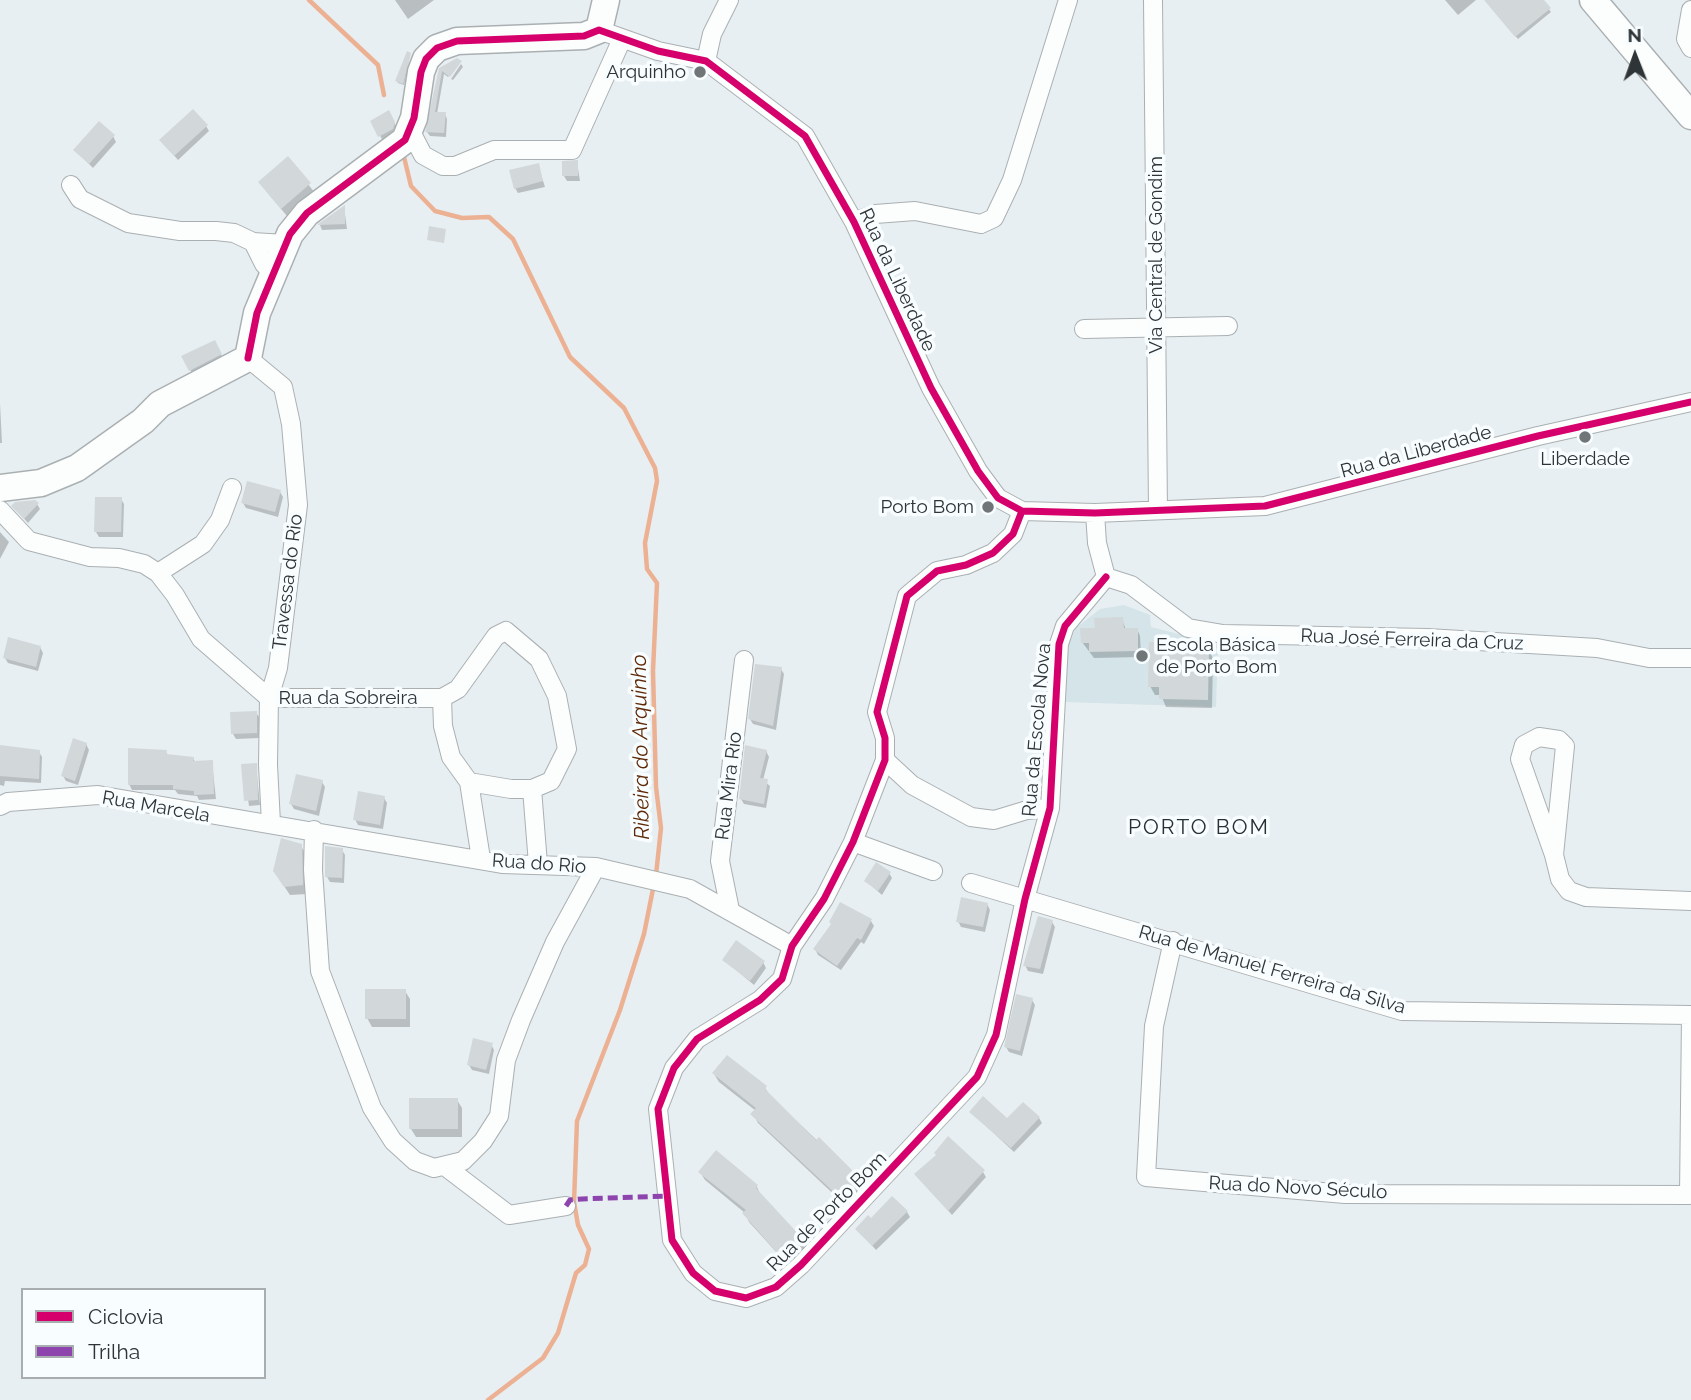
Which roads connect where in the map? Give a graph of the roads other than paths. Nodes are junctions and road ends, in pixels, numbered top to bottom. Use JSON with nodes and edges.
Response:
{"nodes":[{"id":1,"x":606,"y":0,"type":"edge"},
{"id":2,"x":729,"y":0,"type":"edge"},
{"id":3,"x":1068,"y":0,"type":"edge"},
{"id":4,"x":1153,"y":0,"type":"edge"},
{"id":5,"x":1593,"y":0,"type":"edge"},
{"id":6,"x":1691,"y":10,"type":"edge"},
{"id":7,"x":610,"y":35,"type":"junction"},
{"id":8,"x":1691,"y":48,"type":"edge"},
{"id":9,"x":706,"y":61,"type":"junction"},
{"id":10,"x":1691,"y":116,"type":"edge"},
{"id":11,"x":411,"y":132,"type":"junction"},
{"id":12,"x":71,"y":185,"type":"dead end"},
{"id":13,"x":854,"y":222,"type":"junction"},
{"id":14,"x":253,"y":242,"type":"junction"},
{"id":15,"x":285,"y":244,"type":"junction"},
{"id":16,"x":273,"y":274,"type":"junction"},
{"id":17,"x":1228,"y":326,"type":"dead end"},
{"id":18,"x":1156,"y":327,"type":"junction"},
{"id":19,"x":1084,"y":329,"type":"dead end"},
{"id":20,"x":248,"y":358,"type":"junction"},
{"id":21,"x":1691,"y":402,"type":"edge"},
{"id":22,"x":0,"y":488,"type":"edge"},
{"id":23,"x":232,"y":488,"type":"dead end"},
{"id":24,"x":0,"y":510,"type":"edge"},
{"id":25,"x":1158,"y":510,"type":"junction"},
{"id":26,"x":1022,"y":511,"type":"junction"},
{"id":27,"x":1095,"y":513,"type":"junction"},
{"id":28,"x":158,"y":573,"type":"junction"},
{"id":29,"x":1106,"y":577,"type":"junction"},
{"id":30,"x":1691,"y":658,"type":"edge"},
{"id":31,"x":744,"y":660,"type":"dead end"},
{"id":32,"x":269,"y":698,"type":"junction"},
{"id":33,"x":442,"y":698,"type":"junction"},
{"id":34,"x":885,"y":760,"type":"junction"},
{"id":35,"x":469,"y":782,"type":"junction"},
{"id":36,"x":532,"y":789,"type":"junction"},
{"id":37,"x":0,"y":806,"type":"edge"},
{"id":38,"x":1050,"y":808,"type":"junction"},
{"id":39,"x":271,"y":823,"type":"junction"},
{"id":40,"x":314,"y":830,"type":"junction"},
{"id":41,"x":853,"y":842,"type":"junction"},
{"id":42,"x":1553,"y":855,"type":"junction"},
{"id":43,"x":481,"y":859,"type":"junction"},
{"id":44,"x":538,"y":864,"type":"junction"},
{"id":45,"x":596,"y":867,"type":"junction"},
{"id":46,"x":933,"y":871,"type":"dead end"},
{"id":47,"x":971,"y":883,"type":"dead end"},
{"id":48,"x":1025,"y":899,"type":"junction"},
{"id":49,"x":1691,"y":901,"type":"edge"},
{"id":50,"x":730,"y":910,"type":"junction"},
{"id":51,"x":1173,"y":941,"type":"junction"},
{"id":52,"x":793,"y":946,"type":"junction"},
{"id":53,"x":1691,"y":1015,"type":"edge"},
{"id":54,"x":446,"y":1167,"type":"junction"},
{"id":55,"x":566,"y":1206,"type":"dead end"}],
"edges":[{"from":1,"to":7,"type":"street"},
{"from":2,"to":9,"type":"street"},
{"from":3,"to":13,"type":"street"},
{"from":4,"to":18,"type":"street","name":"Via Central de Gondim"},
{"from":5,"to":10,"type":"street"},
{"from":6,"to":8,"type":"street"},
{"from":7,"to":9,"type":"street","name":"Rua da Liberdade"},
{"from":7,"to":11,"type":"street","name":"Rua da Liberdade"},
{"from":7,"to":11,"type":"street"},
{"from":9,"to":13,"type":"street","name":"Rua da Liberdade"},
{"from":11,"to":15,"type":"street"},
{"from":12,"to":14,"type":"street"},
{"from":13,"to":26,"type":"street","name":"Rua da Liberdade"},
{"from":14,"to":15,"type":"street"},
{"from":14,"to":16,"type":"street"},
{"from":15,"to":16,"type":"street"},
{"from":16,"to":20,"type":"street"},
{"from":17,"to":18,"type":"street"},
{"from":18,"to":19,"type":"street"},
{"from":18,"to":25,"type":"street","name":"Via Central de Gondim"},
{"from":20,"to":22,"type":"street"},
{"from":20,"to":32,"type":"street","name":"Travessa do Rio"},
{"from":21,"to":25,"type":"street","name":"Rua da Liberdade"},
{"from":23,"to":28,"type":"street"},
{"from":24,"to":28,"type":"street"},
{"from":25,"to":27,"type":"street","name":"Rua da Liberdade"},
{"from":26,"to":27,"type":"street","name":"Rua da Liberdade"},
{"from":26,"to":34,"type":"street","name":"Rua de Porto Bom"},
{"from":27,"to":29,"type":"street"},
{"from":28,"to":32,"type":"street"},
{"from":29,"to":30,"type":"street","name":"Rua José Ferreira da Cruz"},
{"from":29,"to":38,"type":"street","name":"Rua da Escola Nova"},
{"from":31,"to":50,"type":"street","name":"Rua Mira Rio"},
{"from":32,"to":33,"type":"street","name":"Rua da Sobreira"},
{"from":32,"to":39,"type":"street","name":"Travessa do Rio"},
{"from":33,"to":35,"type":"street","name":"Rua da Sobreira"},
{"from":33,"to":36,"type":"street"},
{"from":34,"to":38,"type":"street"},
{"from":34,"to":41,"type":"street","name":"Rua de Porto Bom"},
{"from":35,"to":36,"type":"street"},
{"from":35,"to":43,"type":"street"},
{"from":36,"to":44,"type":"street"},
{"from":37,"to":39,"type":"street","name":"Rua Marcela"},
{"from":38,"to":48,"type":"street","name":"Rua da Escola Nova"},
{"from":39,"to":40,"type":"street","name":"Rua do Rio"},
{"from":40,"to":43,"type":"street","name":"Rua do Rio"},
{"from":40,"to":54,"type":"street"},
{"from":41,"to":46,"type":"street"},
{"from":41,"to":52,"type":"street","name":"Rua de Porto Bom"},
{"from":42,"to":42,"type":"street"},
{"from":42,"to":49,"type":"street"},
{"from":43,"to":44,"type":"street","name":"Rua do Rio"},
{"from":44,"to":45,"type":"street","name":"Rua do Rio"},
{"from":45,"to":50,"type":"street","name":"Rua do Rio"},
{"from":45,"to":54,"type":"street"},
{"from":47,"to":48,"type":"street","name":"Rua de Manuel Ferreira da Silva"},
{"from":48,"to":51,"type":"street","name":"Rua de Manuel Ferreira da Silva"},
{"from":48,"to":52,"type":"street","name":"Rua de Porto Bom"},
{"from":50,"to":52,"type":"street","name":"Rua do Rio"},
{"from":51,"to":53,"type":"street","name":"Rua de Manuel Ferreira da Silva"},
{"from":51,"to":53,"type":"street","name":"Rua do Novo Século"},
{"from":54,"to":55,"type":"street"}]}
